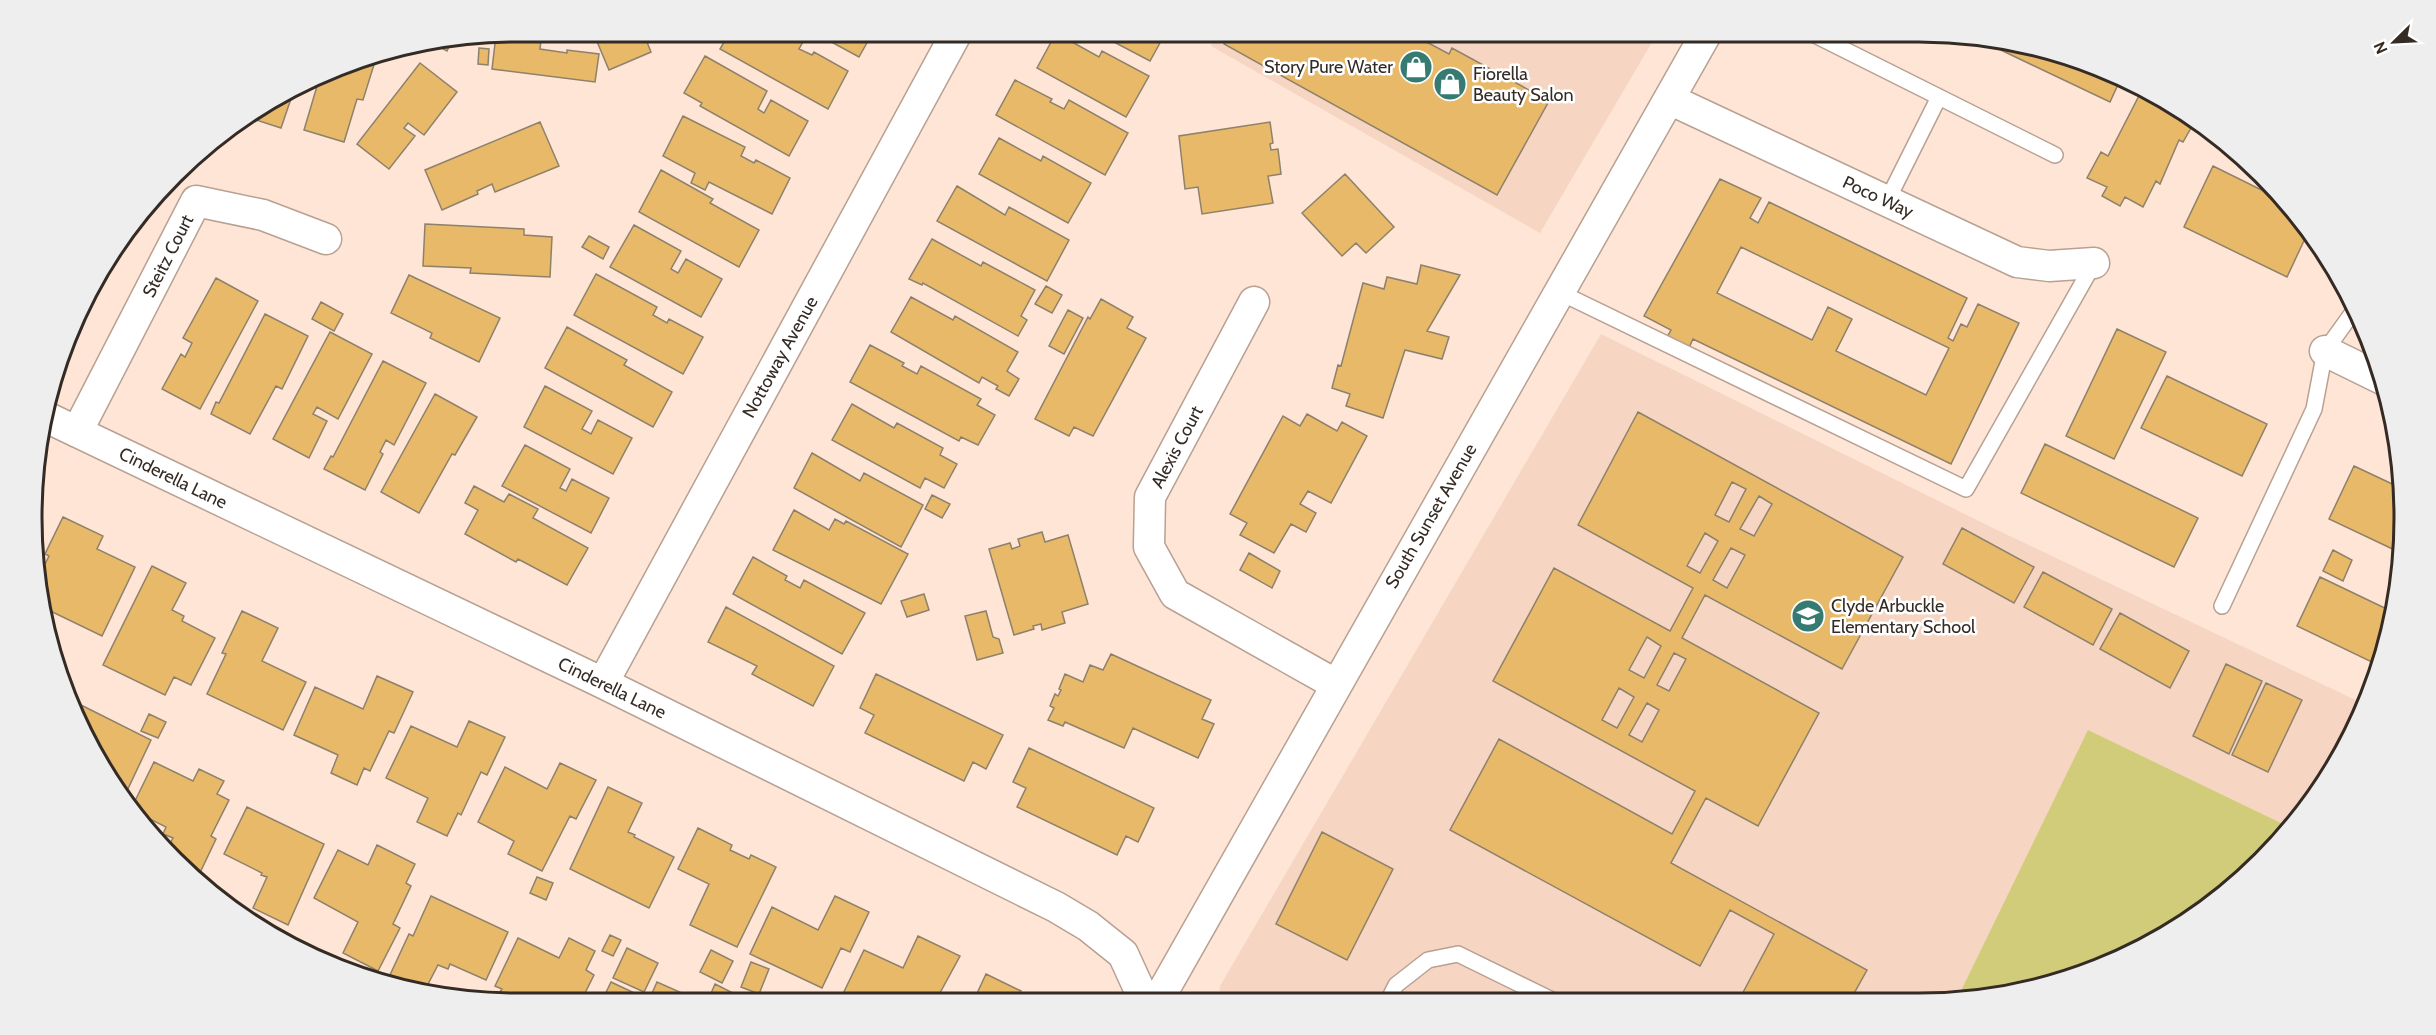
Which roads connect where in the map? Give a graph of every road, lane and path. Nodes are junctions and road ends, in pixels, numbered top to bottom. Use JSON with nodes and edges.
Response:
{"nodes":[{"id":1,"x":952,"y":42,"type":"edge"},
{"id":2,"x":1701,"y":42,"type":"edge"},
{"id":3,"x":1829,"y":42,"type":"edge"},
{"id":4,"x":1939,"y":97,"type":"junction"},
{"id":5,"x":1669,"y":99,"type":"junction"},
{"id":6,"x":2055,"y":155,"type":"dead end"},
{"id":7,"x":1887,"y":201,"type":"junction"},
{"id":8,"x":326,"y":239,"type":"dead end"},
{"id":9,"x":2094,"y":263,"type":"joint"},
{"id":10,"x":1559,"y":292,"type":"junction"},
{"id":11,"x":1254,"y":302,"type":"dead end"},
{"id":12,"x":2349,"y":317,"type":"edge"},
{"id":13,"x":2325,"y":351,"type":"junction"},
{"id":14,"x":2372,"y":375,"type":"edge"},
{"id":15,"x":52,"y":420,"type":"edge"},
{"id":16,"x":77,"y":432,"type":"junction"},
{"id":17,"x":2222,"y":606,"type":"dead end"},
{"id":18,"x":603,"y":682,"type":"junction"},
{"id":19,"x":1335,"y":684,"type":"junction"},
{"id":20,"x":1141,"y":993,"type":"edge"},
{"id":21,"x":1162,"y":993,"type":"edge"},
{"id":22,"x":1392,"y":993,"type":"edge"},
{"id":23,"x":1539,"y":993,"type":"edge"}],
"edges":[{"from":1,"to":18,"type":"street","name":"Nottoway Avenue"},
{"from":2,"to":5,"type":"street","name":"South Sunset Avenue"},
{"from":3,"to":4,"type":"lane"},
{"from":4,"to":6,"type":"lane"},
{"from":4,"to":7,"type":"lane"},
{"from":5,"to":7,"type":"street","name":"Poco Way"},
{"from":5,"to":10,"type":"street","name":"South Sunset Avenue"},
{"from":7,"to":9,"type":"street","name":"Poco Way"},
{"from":8,"to":16,"type":"street","name":"Steitz Court"},
{"from":9,"to":10,"type":"lane"},
{"from":10,"to":19,"type":"street","name":"South Sunset Avenue"},
{"from":11,"to":19,"type":"street","name":"Alexis Court"},
{"from":12,"to":13,"type":"lane"},
{"from":13,"to":14,"type":"street"},
{"from":13,"to":17,"type":"lane"},
{"from":15,"to":16,"type":"street","name":"Cinderella Lane"},
{"from":16,"to":18,"type":"street","name":"Cinderella Lane"},
{"from":18,"to":20,"type":"street","name":"Cinderella Lane"},
{"from":19,"to":21,"type":"street","name":"South Sunset Avenue"},
{"from":22,"to":23,"type":"lane"}]}
